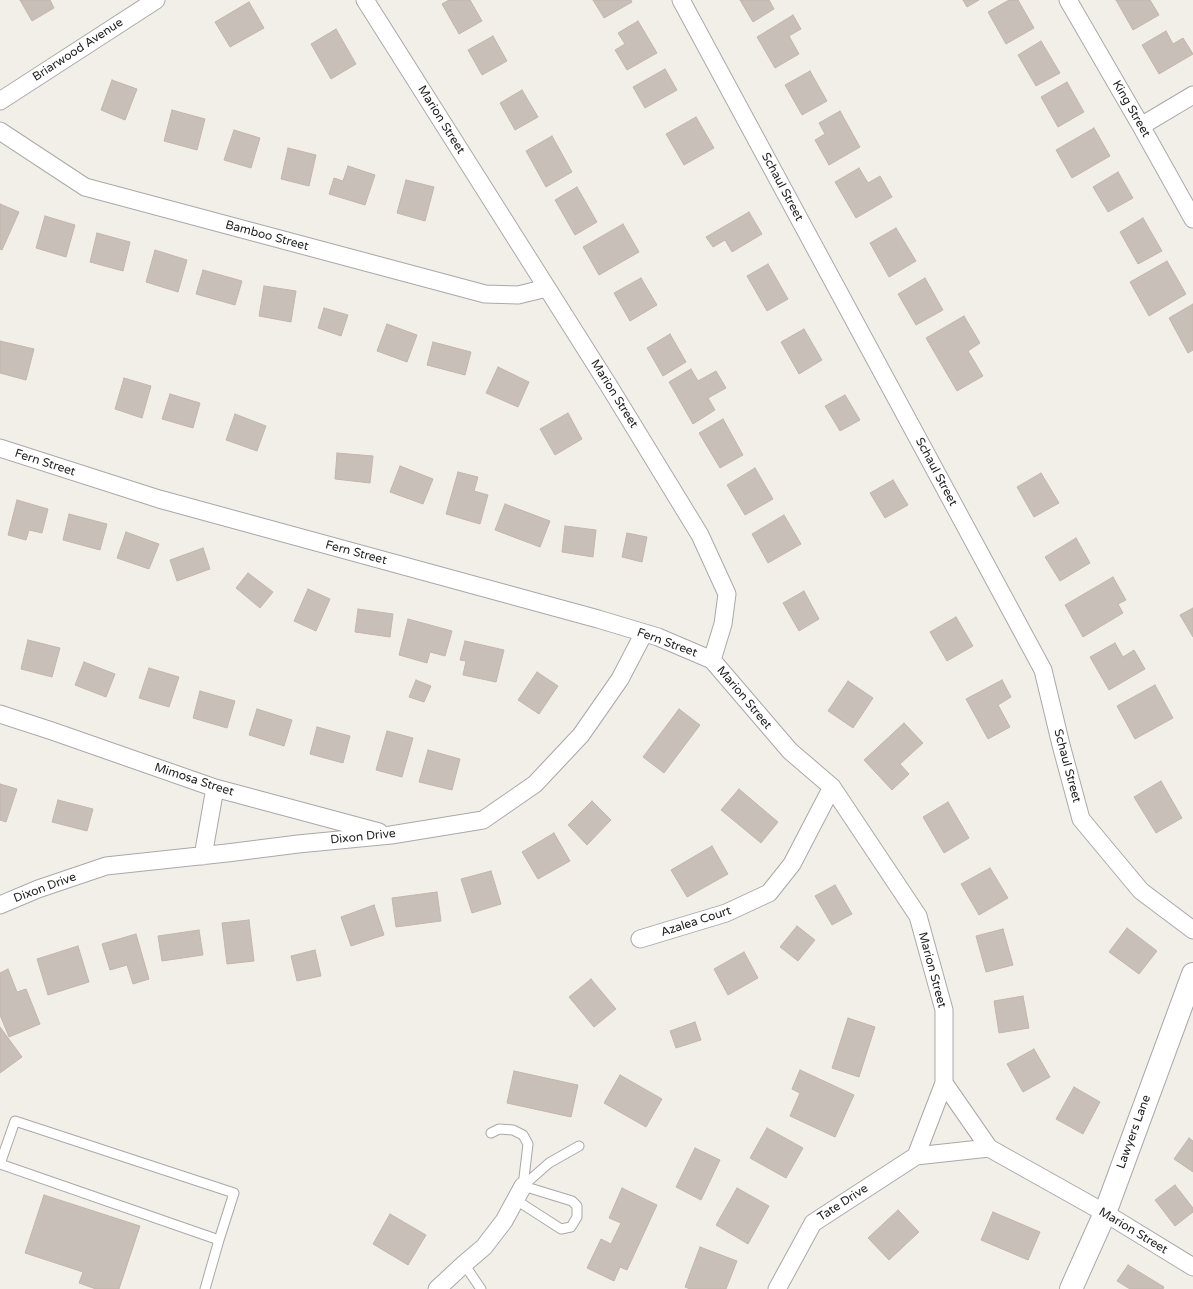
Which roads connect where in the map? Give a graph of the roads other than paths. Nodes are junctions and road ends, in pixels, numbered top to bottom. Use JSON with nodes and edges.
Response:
{"nodes":[{"id":1,"x":156,"y":0,"type":"edge"},
{"id":2,"x":364,"y":0,"type":"edge"},
{"id":3,"x":680,"y":0,"type":"edge"},
{"id":4,"x":1068,"y":0,"type":"edge"},
{"id":5,"x":1193,"y":95,"type":"edge"},
{"id":6,"x":0,"y":100,"type":"edge"},
{"id":7,"x":1141,"y":126,"type":"junction"},
{"id":8,"x":0,"y":131,"type":"edge"},
{"id":9,"x":1193,"y":219,"type":"edge"},
{"id":10,"x":547,"y":288,"type":"junction"},
{"id":11,"x":0,"y":448,"type":"edge"},
{"id":12,"x":644,"y":633,"type":"junction"},
{"id":13,"x":712,"y":660,"type":"junction"},
{"id":14,"x":0,"y":714,"type":"edge"},
{"id":15,"x":832,"y":787,"type":"junction"},
{"id":16,"x":216,"y":788,"type":"junction"},
{"id":17,"x":391,"y":835,"type":"junction"},
{"id":18,"x":203,"y":856,"type":"junction"},
{"id":19,"x":0,"y":905,"type":"edge"},
{"id":20,"x":1193,"y":930,"type":"edge"},
{"id":21,"x":640,"y":939,"type":"dead end"},
{"id":22,"x":1193,"y":974,"type":"edge"},
{"id":23,"x":944,"y":1083,"type":"junction"},
{"id":24,"x":491,"y":1133,"type":"dead end"},
{"id":25,"x":579,"y":1146,"type":"dead end"},
{"id":26,"x":990,"y":1148,"type":"junction"},
{"id":27,"x":916,"y":1156,"type":"junction"},
{"id":28,"x":0,"y":1164,"type":"edge"},
{"id":29,"x":519,"y":1193,"type":"junction"},
{"id":30,"x":1105,"y":1213,"type":"junction"},
{"id":31,"x":219,"y":1240,"type":"junction"},
{"id":32,"x":464,"y":1264,"type":"junction"},
{"id":33,"x":1193,"y":1267,"type":"edge"},
{"id":34,"x":205,"y":1289,"type":"edge"},
{"id":35,"x":437,"y":1289,"type":"edge"},
{"id":36,"x":481,"y":1289,"type":"edge"},
{"id":37,"x":777,"y":1289,"type":"edge"},
{"id":38,"x":1071,"y":1289,"type":"edge"}],
"edges":[{"from":1,"to":6,"type":"street","name":"Briarwood Avenue"},
{"from":2,"to":10,"type":"street","name":"Marion Street"},
{"from":3,"to":20,"type":"street","name":"Schaul Street"},
{"from":4,"to":7,"type":"street","name":"King Street"},
{"from":5,"to":7,"type":"street"},
{"from":7,"to":9,"type":"street","name":"King Street"},
{"from":8,"to":10,"type":"street","name":"Bamboo Street"},
{"from":10,"to":13,"type":"street","name":"Marion Street"},
{"from":11,"to":12,"type":"street","name":"Fern Street"},
{"from":12,"to":13,"type":"street","name":"Fern Street"},
{"from":12,"to":17,"type":"street","name":"Dixon Drive"},
{"from":13,"to":15,"type":"street","name":"Marion Street"},
{"from":14,"to":16,"type":"street","name":"Mimosa Street"},
{"from":15,"to":21,"type":"street","name":"Azalea Court"},
{"from":15,"to":23,"type":"street","name":"Marion Street"},
{"from":16,"to":17,"type":"street","name":"Mimosa Street"},
{"from":16,"to":18,"type":"street"},
{"from":17,"to":18,"type":"street","name":"Dixon Drive"},
{"from":18,"to":19,"type":"street","name":"Dixon Drive"},
{"from":22,"to":30,"type":"street","name":"Lawyers Lane"},
{"from":23,"to":26,"type":"street","name":"Marion Street"},
{"from":23,"to":27,"type":"street"},
{"from":24,"to":29,"type":"lane"},
{"from":25,"to":29,"type":"lane"},
{"from":26,"to":27,"type":"street","name":"Tate Drive"},
{"from":26,"to":30,"type":"street","name":"Marion Street"},
{"from":27,"to":37,"type":"street","name":"Tate Drive"},
{"from":28,"to":31,"type":"lane"},
{"from":28,"to":31,"type":"lane"},
{"from":29,"to":29,"type":"lane"},
{"from":29,"to":32,"type":"street"},
{"from":30,"to":33,"type":"street","name":"Marion Street"},
{"from":30,"to":38,"type":"street","name":"Lawyers Lane"},
{"from":31,"to":34,"type":"lane"},
{"from":32,"to":35,"type":"street"},
{"from":32,"to":36,"type":"lane"}]}
